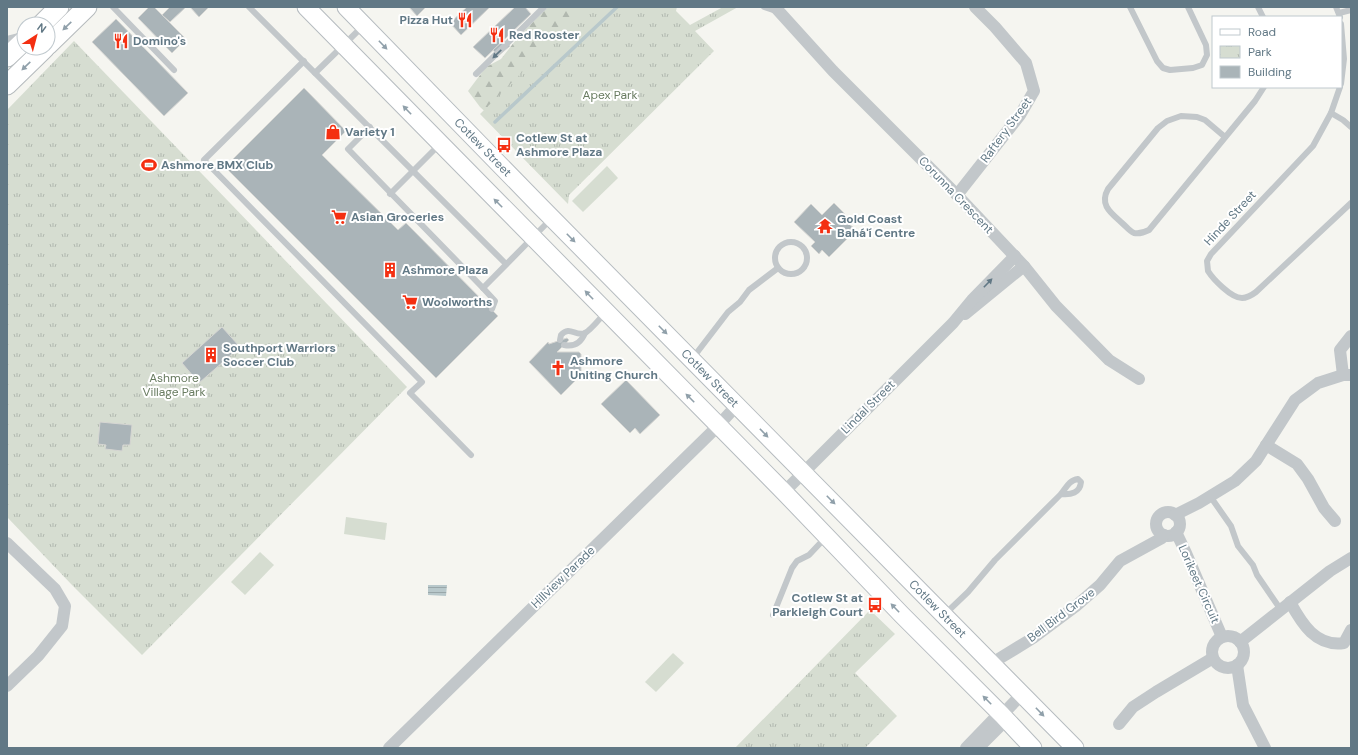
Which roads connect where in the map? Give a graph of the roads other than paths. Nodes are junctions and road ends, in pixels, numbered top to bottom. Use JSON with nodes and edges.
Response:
{"nodes":[{"id":1,"x":59,"y":7,"type":"edge"},
{"id":2,"x":87,"y":7,"type":"edge"},
{"id":3,"x":114,"y":7,"type":"edge"},
{"id":4,"x":250,"y":7,"type":"edge"},
{"id":5,"x":306,"y":7,"type":"edge"},
{"id":6,"x":346,"y":7,"type":"edge"},
{"id":7,"x":544,"y":7,"type":"edge"},
{"id":8,"x":764,"y":7,"type":"edge"},
{"id":9,"x":975,"y":7,"type":"edge"},
{"id":10,"x":1130,"y":7,"type":"edge"},
{"id":11,"x":1188,"y":7,"type":"edge"},
{"id":12,"x":1336,"y":7,"type":"edge"},
{"id":13,"x":778,"y":10,"type":"edge"},
{"id":14,"x":1351,"y":10,"type":"edge"},
{"id":15,"x":1339,"y":15,"type":"edge"},
{"id":16,"x":50,"y":16,"type":"edge"},
{"id":17,"x":364,"y":26,"type":"junction"},
{"id":18,"x":1342,"y":32,"type":"edge"},
{"id":19,"x":16,"y":36,"type":"edge"},
{"id":20,"x":56,"y":37,"type":"edge"},
{"id":21,"x":7,"y":39,"type":"edge"},
{"id":22,"x":343,"y":45,"type":"junction"},
{"id":23,"x":16,"y":49,"type":"edge"},
{"id":24,"x":37,"y":56,"type":"edge"},
{"id":25,"x":7,"y":57,"type":"edge"},
{"id":26,"x":304,"y":61,"type":"junction"},
{"id":27,"x":1351,"y":66,"type":"edge"},
{"id":28,"x":1344,"y":67,"type":"junction"},
{"id":29,"x":174,"y":70,"type":"dead end"},
{"id":30,"x":315,"y":72,"type":"junction"},
{"id":31,"x":476,"y":74,"type":"dead end"},
{"id":32,"x":1342,"y":78,"type":"edge"},
{"id":33,"x":7,"y":85,"type":"edge"},
{"id":34,"x":1263,"y":88,"type":"edge"},
{"id":35,"x":1340,"y":88,"type":"edge"},
{"id":36,"x":1331,"y":113,"type":"junction"},
{"id":37,"x":370,"y":127,"type":"junction"},
{"id":38,"x":1351,"y":128,"type":"edge"},
{"id":39,"x":1225,"y":136,"type":"junction"},
{"id":40,"x":440,"y":144,"type":"junction"},
{"id":41,"x":413,"y":171,"type":"junction"},
{"id":42,"x":390,"y":194,"type":"junction"},
{"id":43,"x":957,"y":195,"type":"junction"},
{"id":44,"x":1351,"y":203,"type":"edge"},
{"id":45,"x":552,"y":218,"type":"junction"},
{"id":46,"x":533,"y":238,"type":"junction"},
{"id":47,"x":1015,"y":256,"type":"junction"},
{"id":48,"x":506,"y":264,"type":"junction"},
{"id":49,"x":1024,"y":266,"type":"junction"},
{"id":50,"x":778,"y":268,"type":"junction"},
{"id":51,"x":483,"y":288,"type":"junction"},
{"id":52,"x":492,"y":310,"type":"dead end"},
{"id":53,"x":606,"y":312,"type":"junction"},
{"id":54,"x":953,"y":323,"type":"junction"},
{"id":55,"x":585,"y":333,"type":"junction"},
{"id":56,"x":1351,"y":336,"type":"edge"},
{"id":57,"x":692,"y":359,"type":"junction"},
{"id":58,"x":1347,"y":375,"type":"edge"},
{"id":59,"x":1139,"y":379,"type":"dead end"},
{"id":60,"x":737,"y":405,"type":"junction"},
{"id":61,"x":718,"y":426,"type":"junction"},
{"id":62,"x":1266,"y":445,"type":"junction"},
{"id":63,"x":471,"y":455,"type":"dead end"},
{"id":64,"x":803,"y":472,"type":"junction"},
{"id":65,"x":784,"y":492,"type":"junction"},
{"id":66,"x":1061,"y":494,"type":"dead end"},
{"id":67,"x":1210,"y":496,"type":"junction"},
{"id":68,"x":1175,"y":514,"type":"junction"},
{"id":69,"x":1335,"y":521,"type":"dead end"},
{"id":70,"x":1176,"y":532,"type":"junction"},
{"id":71,"x":1164,"y":535,"type":"junction"},
{"id":72,"x":827,"y":537,"type":"junction"},
{"id":73,"x":7,"y":543,"type":"edge"},
{"id":74,"x":1351,"y":558,"type":"edge"},
{"id":75,"x":1286,"y":606,"type":"junction"},
{"id":76,"x":944,"y":615,"type":"junction"},
{"id":77,"x":772,"y":616,"type":"dead end"},
{"id":78,"x":1351,"y":630,"type":"edge"},
{"id":79,"x":1222,"y":637,"type":"junction"},
{"id":80,"x":1240,"y":642,"type":"junction"},
{"id":81,"x":1213,"y":658,"type":"junction"},
{"id":82,"x":992,"y":663,"type":"junction"},
{"id":83,"x":1237,"y":665,"type":"junction"},
{"id":84,"x":7,"y":686,"type":"edge"},
{"id":85,"x":1022,"y":694,"type":"junction"},
{"id":86,"x":1002,"y":715,"type":"junction"},
{"id":87,"x":1118,"y":724,"type":"dead end"},
{"id":88,"x":389,"y":748,"type":"edge"},
{"id":89,"x":966,"y":748,"type":"edge"},
{"id":90,"x":978,"y":748,"type":"edge"},
{"id":91,"x":1033,"y":748,"type":"edge"},
{"id":92,"x":1075,"y":748,"type":"edge"},
{"id":93,"x":1265,"y":748,"type":"edge"}],
"edges":[{"from":1,"to":16,"type":"main road"},
{"from":2,"to":20,"type":"main road","one_way":true},
{"from":3,"to":29,"type":"lane"},
{"from":4,"to":26,"type":"lane"},
{"from":5,"to":22,"type":"main road"},
{"from":6,"to":17,"type":"main road","name":"Cotlew Street"},
{"from":7,"to":31,"type":"lane","one_way":true},
{"from":8,"to":13,"type":"lane"},
{"from":9,"to":43,"type":"street","name":"Raftery Street"},
{"from":10,"to":11,"type":"lane"},
{"from":12,"to":15,"type":"lane"},
{"from":13,"to":43,"type":"street","name":"Corunna Crescent"},
{"from":14,"to":15,"type":"lane"},
{"from":17,"to":22,"type":"lane"},
{"from":17,"to":45,"type":"main road","name":"Cotlew Street","one_way":true},
{"from":18,"to":28,"type":"lane"},
{"from":19,"to":21,"type":"lane"},
{"from":22,"to":30,"type":"lane"},
{"from":40,"to":22,"type":"main road","one_way":true},
{"from":23,"to":25,"type":"main road"},
{"from":24,"to":33,"type":"main road","one_way":true},
{"from":26,"to":30,"type":"lane"},
{"from":26,"to":63,"type":"lane"},
{"from":27,"to":28,"type":"lane"},
{"from":28,"to":32,"type":"lane"},
{"from":30,"to":37,"type":"lane"},
{"from":34,"to":39,"type":"lane"},
{"from":35,"to":36,"type":"lane","name":"Hinde Street"},
{"from":36,"to":38,"type":"lane"},
{"from":36,"to":44,"type":"lane","name":"Hinde Street"},
{"from":37,"to":41,"type":"lane"},
{"from":37,"to":42,"type":"lane"},
{"from":39,"to":39,"type":"lane"},
{"from":40,"to":41,"type":"lane"},
{"from":46,"to":40,"type":"main road","one_way":true},
{"from":41,"to":42,"type":"lane"},
{"from":41,"to":48,"type":"lane"},
{"from":42,"to":51,"type":"lane"},
{"from":43,"to":47,"type":"street","name":"Corunna Crescent"},
{"from":45,"to":46,"type":"lane"},
{"from":45,"to":57,"type":"main road","name":"Cotlew Street","one_way":true},
{"from":46,"to":48,"type":"lane"},
{"from":53,"to":46,"type":"main road","one_way":true},
{"from":47,"to":49,"type":"street","name":"Corunna Crescent"},
{"from":54,"to":47,"type":"street","name":"Lindal Street","one_way":true},
{"from":48,"to":51,"type":"lane"},
{"from":49,"to":54,"type":"street","name":"Lindal Street"},
{"from":49,"to":59,"type":"street","name":"Corunna Crescent"},
{"from":50,"to":50,"type":"lane"},
{"from":50,"to":57,"type":"lane"},
{"from":51,"to":52,"type":"lane"},
{"from":53,"to":55,"type":"lane"},
{"from":61,"to":53,"type":"main road","one_way":true},
{"from":54,"to":64,"type":"street","name":"Lindal Street"},
{"from":55,"to":55,"type":"lane"},
{"from":56,"to":58,"type":"street"},
{"from":57,"to":60,"type":"main road","name":"Cotlew Street"},
{"from":58,"to":62,"type":"street"},
{"from":60,"to":61,"type":"street","name":"Hillview Parade"},
{"from":60,"to":64,"type":"main road","name":"Cotlew Street","one_way":true},
{"from":61,"to":65,"type":"main road"},
{"from":61,"to":88,"type":"street","name":"Hillview Parade"},
{"from":62,"to":67,"type":"street"},
{"from":62,"to":69,"type":"street"},
{"from":64,"to":65,"type":"street","name":"Lindal Street"},
{"from":64,"to":76,"type":"main road","name":"Cotlew Street","one_way":true},
{"from":65,"to":72,"type":"main road"},
{"from":66,"to":76,"type":"lane"},
{"from":67,"to":68,"type":"street"},
{"from":67,"to":75,"type":"lane"},
{"from":68,"to":70,"type":"street"},
{"from":68,"to":71,"type":"street"},
{"from":70,"to":71,"type":"street"},
{"from":70,"to":79,"type":"street","name":"Lorikeet Circuit"},
{"from":71,"to":82,"type":"street","name":"Bell Bird Grove"},
{"from":72,"to":77,"type":"lane"},
{"from":86,"to":72,"type":"main road","one_way":true},
{"from":73,"to":84,"type":"street"},
{"from":74,"to":75,"type":"street"},
{"from":75,"to":78,"type":"street"},
{"from":75,"to":80,"type":"street"},
{"from":76,"to":82,"type":"main road","name":"Cotlew Street"},
{"from":79,"to":80,"type":"street"},
{"from":79,"to":81,"type":"street"},
{"from":80,"to":83,"type":"street"},
{"from":81,"to":83,"type":"street"},
{"from":81,"to":87,"type":"street"},
{"from":82,"to":85,"type":"main road","name":"Cotlew Street"},
{"from":83,"to":93,"type":"street"},
{"from":85,"to":86,"type":"street"},
{"from":85,"to":92,"type":"main road","name":"Cotlew Street","one_way":true},
{"from":86,"to":89,"type":"street"},
{"from":86,"to":90,"type":"street"},
{"from":86,"to":91,"type":"main road"}]}
